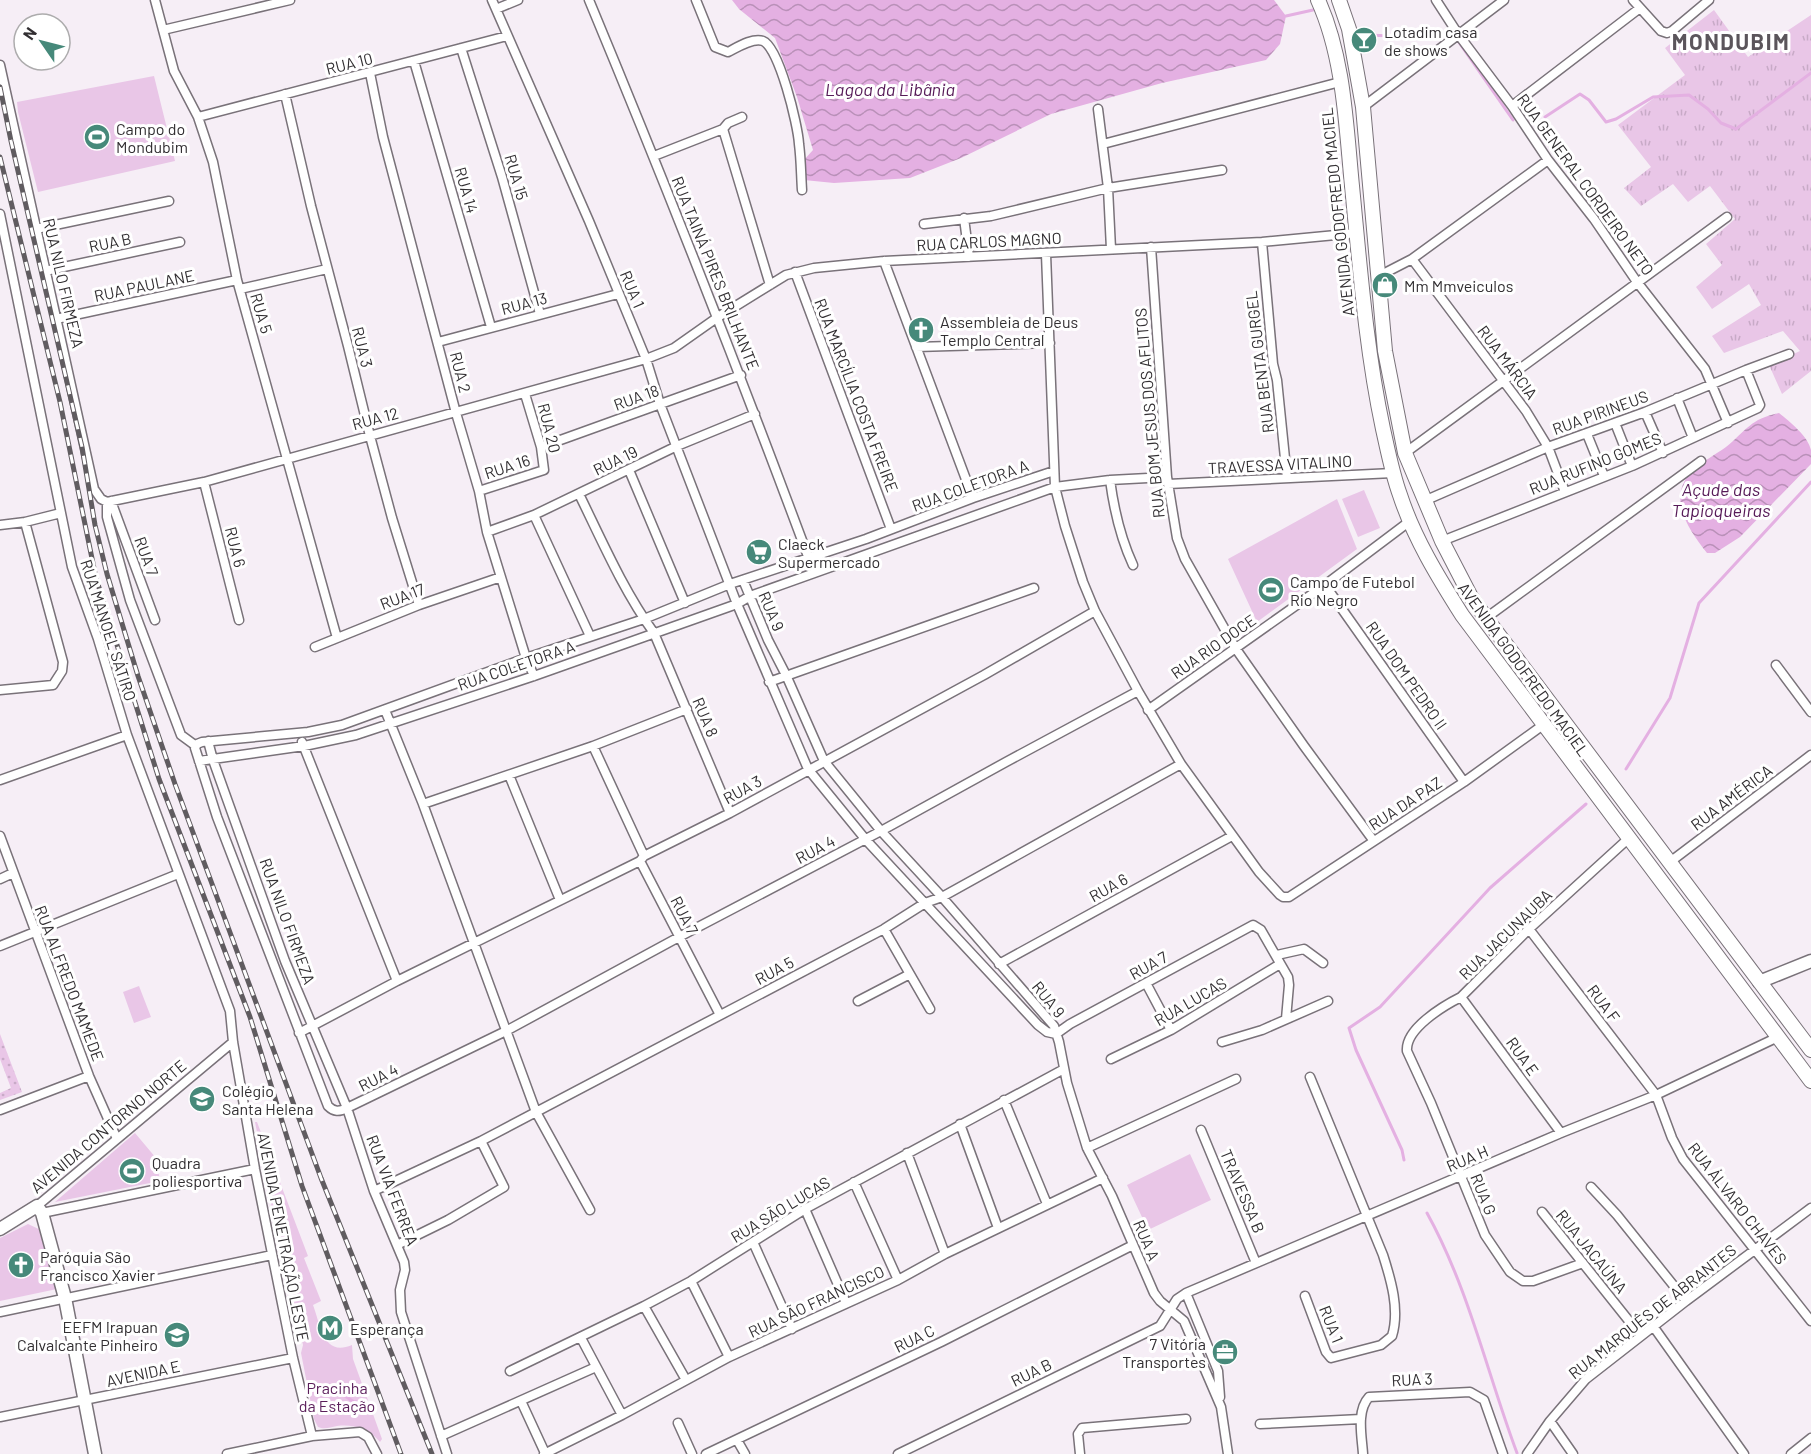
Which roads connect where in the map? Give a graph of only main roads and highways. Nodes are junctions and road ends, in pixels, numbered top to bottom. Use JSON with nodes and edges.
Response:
{"nodes":[{"id":1,"x":1318,"y":0,"type":"edge"},
{"id":2,"x":1339,"y":0,"type":"edge"},
{"id":3,"x":1811,"y":1050,"type":"edge"},
{"id":4,"x":1811,"y":1081,"type":"edge"}],
"edges":[{"from":1,"to":4,"type":"main road","name":"AVENIDA GODOFREDO MACIEL"},
{"from":2,"to":3,"type":"main road","name":"AVENIDA GODOFREDO MACIEL"}]}
